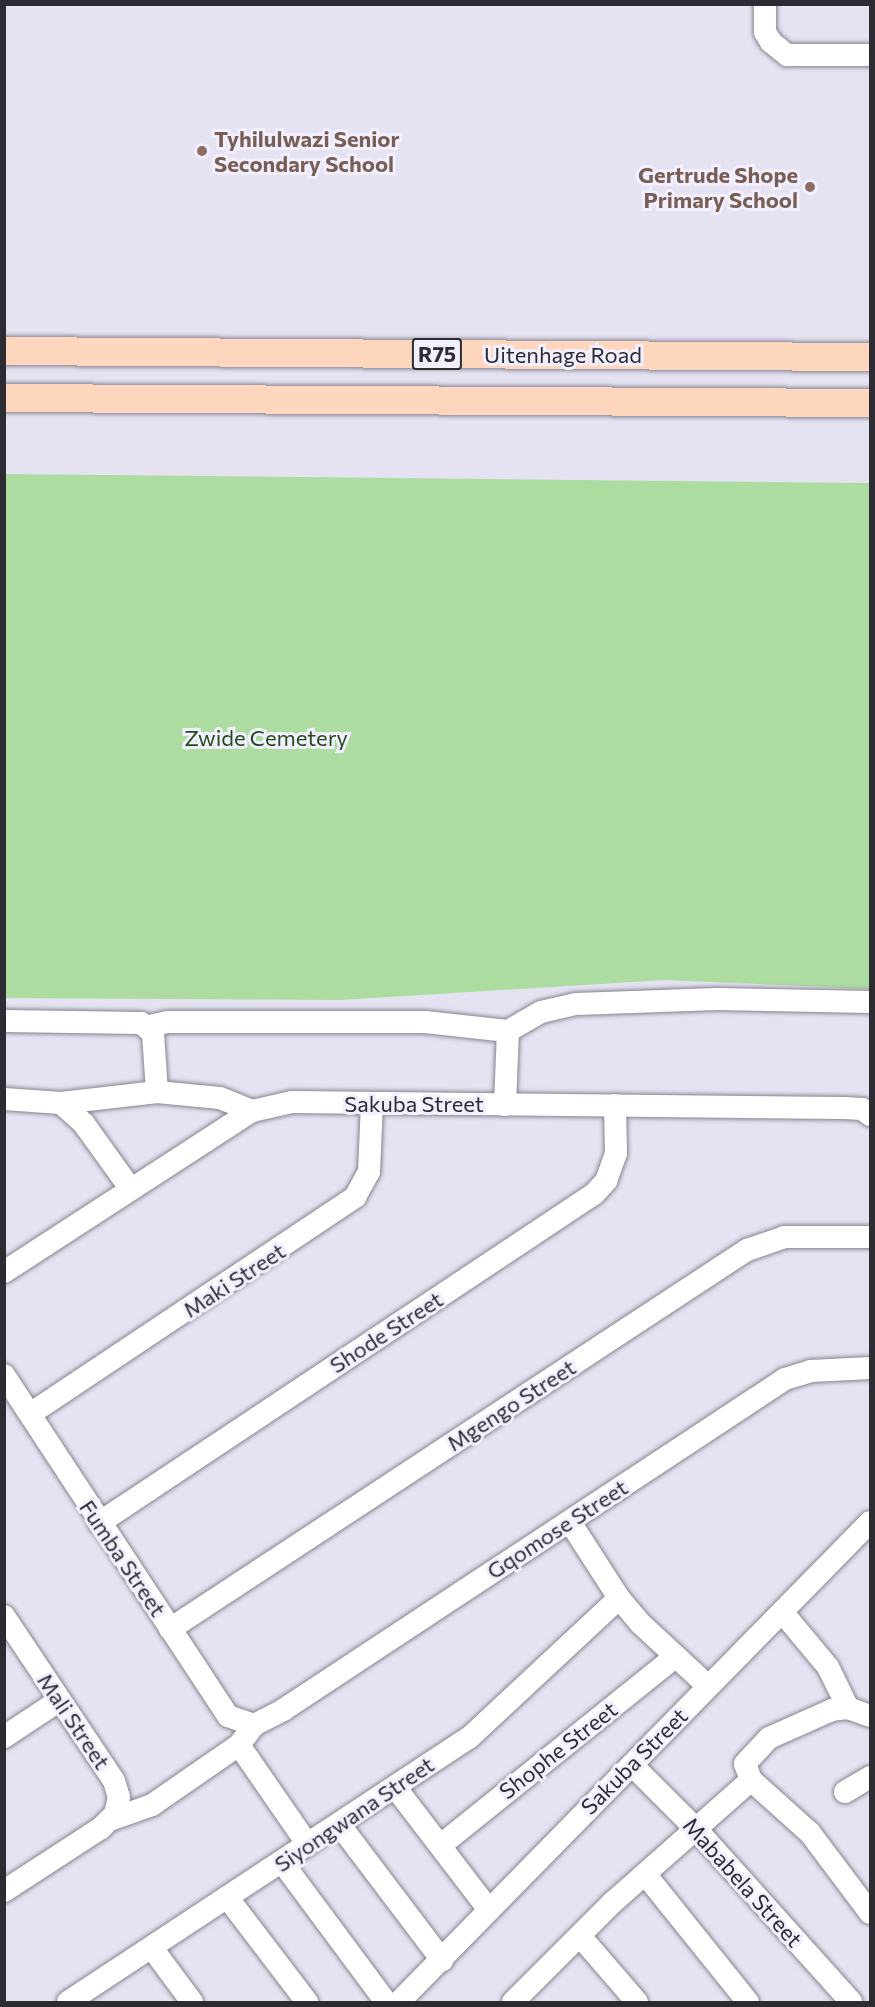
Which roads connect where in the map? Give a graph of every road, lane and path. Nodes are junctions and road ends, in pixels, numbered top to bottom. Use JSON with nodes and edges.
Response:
{"nodes":[{"id":1,"x":765,"y":4,"type":"edge"},
{"id":2,"x":870,"y":55,"type":"edge"},
{"id":3,"x":4,"y":351,"type":"edge"},
{"id":4,"x":870,"y":357,"type":"edge"},
{"id":5,"x":4,"y":398,"type":"edge"},
{"id":6,"x":870,"y":403,"type":"edge"},
{"id":7,"x":870,"y":1002,"type":"edge"},
{"id":8,"x":4,"y":1021,"type":"edge"},
{"id":9,"x":149,"y":1026,"type":"junction"},
{"id":10,"x":508,"y":1031,"type":"junction"},
{"id":11,"x":158,"y":1092,"type":"junction"},
{"id":12,"x":4,"y":1099,"type":"edge"},
{"id":13,"x":61,"y":1103,"type":"junction"},
{"id":14,"x":372,"y":1104,"type":"junction"},
{"id":15,"x":505,"y":1105,"type":"junction"},
{"id":16,"x":615,"y":1105,"type":"junction"},
{"id":17,"x":252,"y":1111,"type":"junction"},
{"id":18,"x":870,"y":1114,"type":"edge"},
{"id":19,"x":130,"y":1188,"type":"junction"},
{"id":20,"x":870,"y":1237,"type":"edge"},
{"id":21,"x":4,"y":1272,"type":"edge"},
{"id":22,"x":870,"y":1368,"type":"edge"},
{"id":23,"x":4,"y":1375,"type":"edge"},
{"id":24,"x":30,"y":1414,"type":"junction"},
{"id":25,"x":570,"y":1522,"type":"junction"},
{"id":26,"x":870,"y":1522,"type":"edge"},
{"id":27,"x":99,"y":1523,"type":"junction"},
{"id":28,"x":619,"y":1598,"type":"junction"},
{"id":29,"x":783,"y":1613,"type":"junction"},
{"id":30,"x":4,"y":1616,"type":"edge"},
{"id":31,"x":170,"y":1629,"type":"junction"},
{"id":32,"x":675,"y":1657,"type":"junction"},
{"id":33,"x":708,"y":1686,"type":"junction"},
{"id":34,"x":60,"y":1700,"type":"junction"},
{"id":35,"x":848,"y":1708,"type":"junction"},
{"id":36,"x":870,"y":1716,"type":"edge"},
{"id":37,"x":254,"y":1725,"type":"junction"},
{"id":38,"x":4,"y":1737,"type":"edge"},
{"id":39,"x":239,"y":1745,"type":"junction"},
{"id":40,"x":632,"y":1765,"type":"junction"},
{"id":41,"x":748,"y":1776,"type":"junction"},
{"id":42,"x":870,"y":1777,"type":"edge"},
{"id":43,"x":395,"y":1787,"type":"junction"},
{"id":44,"x":845,"y":1792,"type":"dead end"},
{"id":45,"x":339,"y":1824,"type":"junction"},
{"id":46,"x":106,"y":1825,"type":"junction"},
{"id":47,"x":696,"y":1828,"type":"junction"},
{"id":48,"x":308,"y":1845,"type":"junction"},
{"id":49,"x":441,"y":1845,"type":"junction"},
{"id":50,"x":282,"y":1862,"type":"junction"},
{"id":51,"x":645,"y":1874,"type":"junction"},
{"id":52,"x":4,"y":1891,"type":"edge"},
{"id":53,"x":227,"y":1897,"type":"junction"},
{"id":54,"x":489,"y":1910,"type":"junction"},
{"id":55,"x":870,"y":1913,"type":"edge"},
{"id":56,"x":580,"y":1935,"type":"junction"},
{"id":57,"x":152,"y":1948,"type":"junction"},
{"id":58,"x":442,"y":1960,"type":"junction"},
{"id":59,"x":99,"y":1994,"type":"edge"},
{"id":60,"x":68,"y":2002,"type":"edge"},
{"id":61,"x":192,"y":2002,"type":"edge"},
{"id":62,"x":307,"y":2002,"type":"edge"},
{"id":63,"x":386,"y":2002,"type":"edge"},
{"id":64,"x":399,"y":2002,"type":"edge"},
{"id":65,"x":513,"y":2002,"type":"edge"},
{"id":66,"x":637,"y":2002,"type":"edge"},
{"id":67,"x":748,"y":2002,"type":"edge"},
{"id":68,"x":851,"y":2002,"type":"edge"}],
"edges":[{"from":1,"to":2,"type":"street"},
{"from":3,"to":4,"type":"main road","name":"Uitenhage Road","number":"R75"},
{"from":5,"to":6,"type":"main road","name":"Uitenhage Road","number":"R75"},
{"from":7,"to":10,"type":"street"},
{"from":8,"to":9,"type":"street"},
{"from":9,"to":10,"type":"street"},
{"from":9,"to":11,"type":"street"},
{"from":10,"to":15,"type":"street"},
{"from":11,"to":13,"type":"street"},
{"from":11,"to":17,"type":"street"},
{"from":12,"to":13,"type":"street"},
{"from":13,"to":19,"type":"street"},
{"from":14,"to":15,"type":"street","name":"Sakuba Street"},
{"from":14,"to":17,"type":"street","name":"Sakuba Street"},
{"from":14,"to":24,"type":"street","name":"Maki Street"},
{"from":15,"to":16,"type":"street","name":"Sakuba Street"},
{"from":16,"to":18,"type":"street","name":"Sakuba Street"},
{"from":16,"to":27,"type":"street","name":"Shode Street"},
{"from":17,"to":19,"type":"street","name":"Sakuba Street"},
{"from":19,"to":21,"type":"street","name":"Sakuba Street"},
{"from":20,"to":31,"type":"street","name":"Mgengo Street"},
{"from":22,"to":25,"type":"street","name":"Gqomose Street"},
{"from":23,"to":24,"type":"street","name":"Fumba Street"},
{"from":24,"to":27,"type":"street","name":"Fumba Street"},
{"from":25,"to":28,"type":"street"},
{"from":25,"to":37,"type":"street","name":"Gqomose Street"},
{"from":26,"to":29,"type":"street","name":"Sakuba Street"},
{"from":27,"to":31,"type":"street","name":"Fumba Street"},
{"from":28,"to":32,"type":"street"},
{"from":28,"to":43,"type":"street","name":"Siyongwana Street"},
{"from":29,"to":33,"type":"street","name":"Sakuba Street"},
{"from":29,"to":35,"type":"street"},
{"from":30,"to":34,"type":"street","name":"Mali Street"},
{"from":31,"to":37,"type":"street","name":"Fumba Street"},
{"from":32,"to":33,"type":"street"},
{"from":32,"to":49,"type":"street","name":"Shophe Street"},
{"from":33,"to":40,"type":"street","name":"Sakuba Street"},
{"from":34,"to":38,"type":"street"},
{"from":34,"to":46,"type":"street","name":"Mali Street"},
{"from":35,"to":36,"type":"street"},
{"from":35,"to":41,"type":"street"},
{"from":37,"to":39,"type":"street"},
{"from":39,"to":46,"type":"street"},
{"from":39,"to":48,"type":"street"},
{"from":40,"to":47,"type":"street","name":"Mababela Street"},
{"from":40,"to":54,"type":"street","name":"Sakuba Street"},
{"from":41,"to":47,"type":"street"},
{"from":41,"to":55,"type":"street"},
{"from":42,"to":44,"type":"street"},
{"from":43,"to":45,"type":"street","name":"Siyongwana Street"},
{"from":43,"to":49,"type":"street"},
{"from":45,"to":48,"type":"street","name":"Siyongwana Street"},
{"from":45,"to":58,"type":"street"},
{"from":46,"to":52,"type":"street"},
{"from":47,"to":51,"type":"street"},
{"from":47,"to":68,"type":"street","name":"Mababela Street"},
{"from":48,"to":50,"type":"street","name":"Siyongwana Street"},
{"from":49,"to":54,"type":"street"},
{"from":50,"to":53,"type":"street","name":"Siyongwana Street"},
{"from":50,"to":63,"type":"street"},
{"from":51,"to":56,"type":"street"},
{"from":51,"to":67,"type":"street"},
{"from":53,"to":57,"type":"street","name":"Siyongwana Street"},
{"from":53,"to":62,"type":"street"},
{"from":54,"to":58,"type":"street","name":"Sakuba Street"},
{"from":56,"to":65,"type":"street"},
{"from":56,"to":66,"type":"street"},
{"from":57,"to":59,"type":"street","name":"Siyongwana Street"},
{"from":57,"to":61,"type":"street"},
{"from":58,"to":64,"type":"street","name":"Sakuba Street"},
{"from":59,"to":60,"type":"street","name":"Siyongwana Street"}]}
